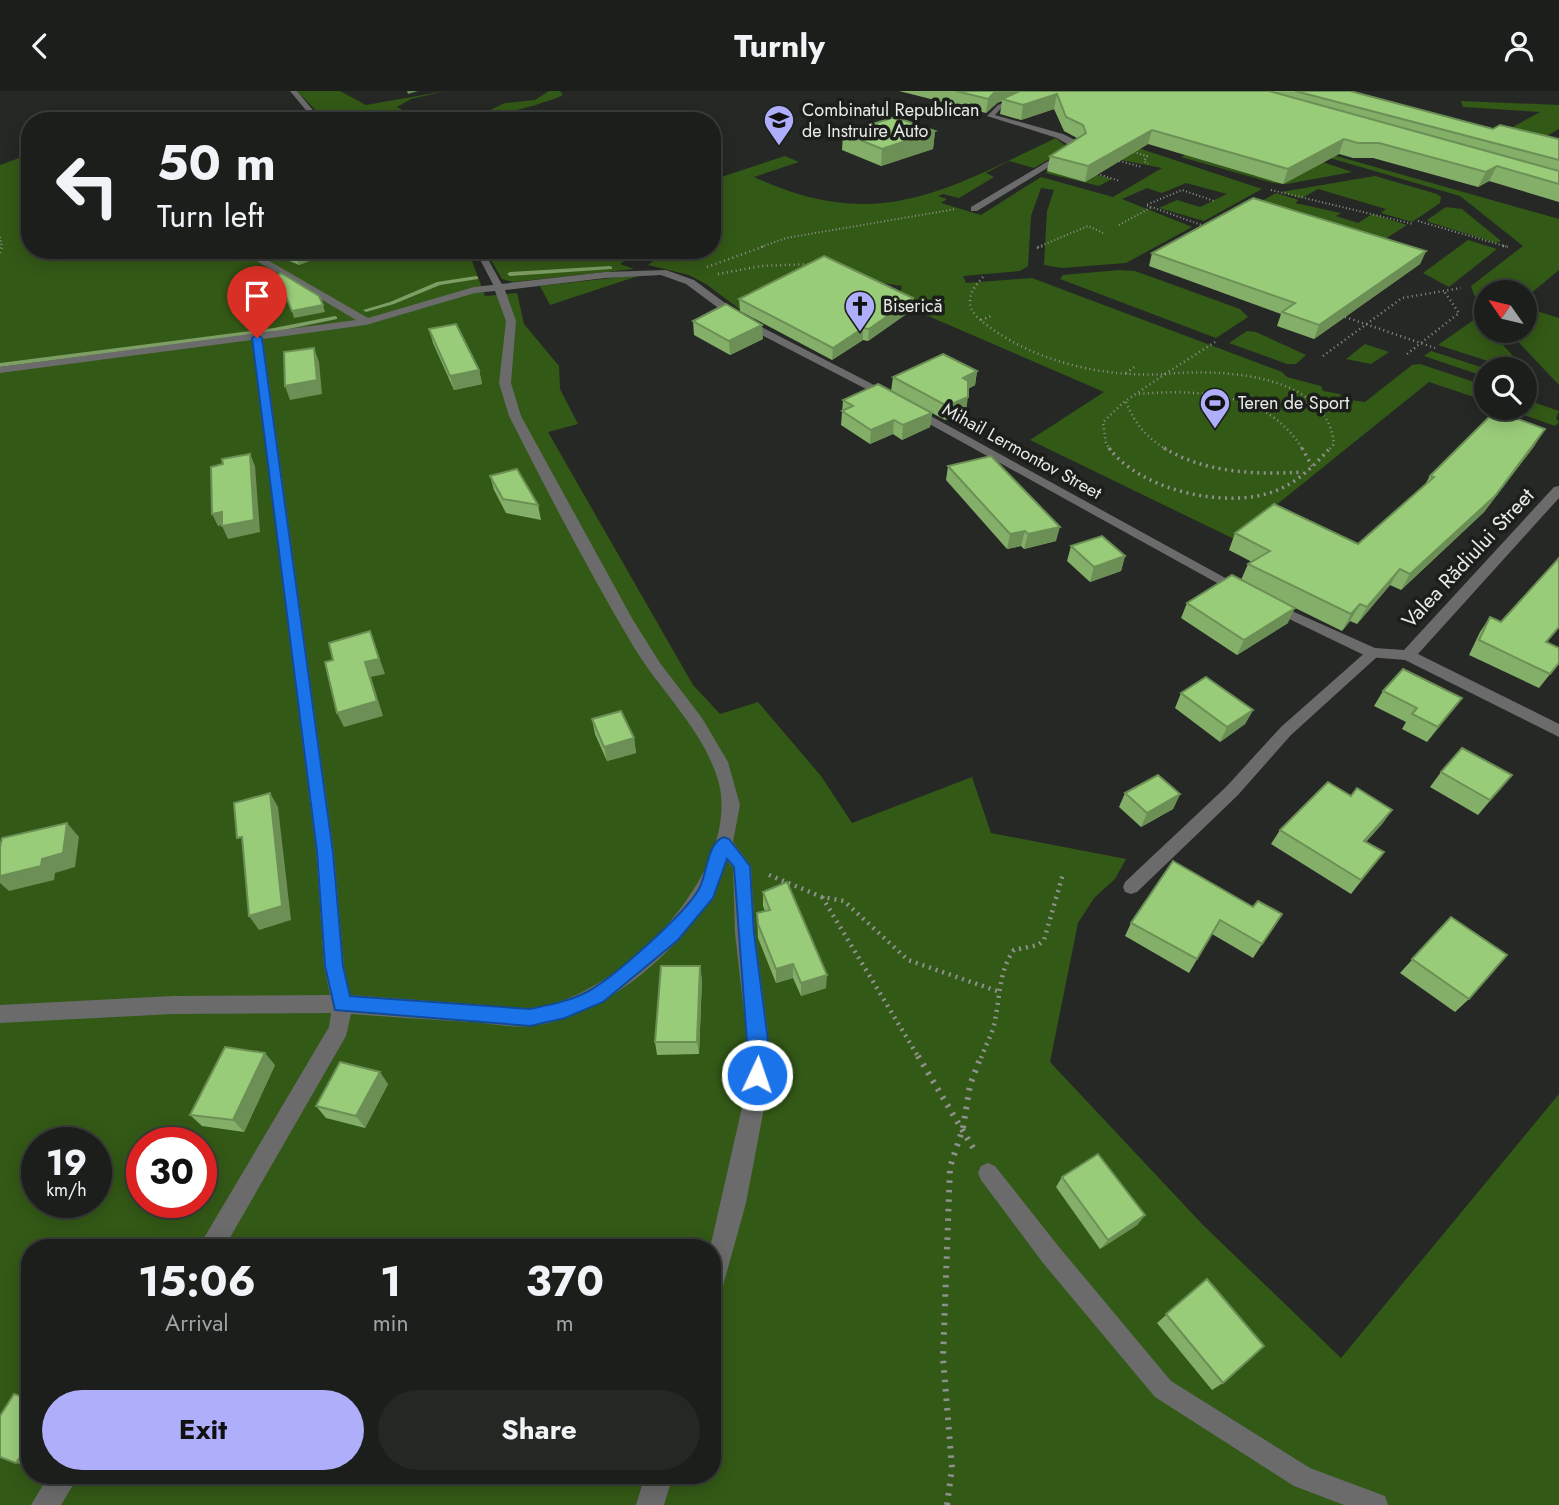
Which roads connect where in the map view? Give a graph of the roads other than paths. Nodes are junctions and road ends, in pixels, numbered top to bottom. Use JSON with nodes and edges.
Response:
{"nodes":[{"id":1,"x":293,"y":91,"type":"edge"},
{"id":2,"x":1038,"y":91,"type":"edge"},
{"id":3,"x":311,"y":112,"type":"edge"},
{"id":4,"x":974,"y":209,"type":"road end"},
{"id":5,"x":255,"y":259,"type":"edge"},
{"id":6,"x":484,"y":259,"type":"edge"},
{"id":7,"x":499,"y":288,"type":"junction"},
{"id":8,"x":366,"y":322,"type":"junction"},
{"id":9,"x":257,"y":338,"type":"junction"},
{"id":10,"x":0,"y":370,"type":"edge"},
{"id":11,"x":1559,"y":490,"type":"edge"},
{"id":12,"x":1373,"y":653,"type":"junction"},
{"id":13,"x":1408,"y":655,"type":"junction"},
{"id":14,"x":1559,"y":731,"type":"edge"},
{"id":15,"x":724,"y":843,"type":"junction"},
{"id":16,"x":1131,"y":887,"type":"dead end"},
{"id":17,"x":342,"y":1004,"type":"junction"},
{"id":18,"x":0,"y":1014,"type":"edge"},
{"id":19,"x":988,"y":1173,"type":"road end"},
{"id":20,"x":215,"y":1239,"type":"edge"},
{"id":21,"x":721,"y":1251,"type":"edge"},
{"id":22,"x":59,"y":1484,"type":"edge"},
{"id":23,"x":656,"y":1484,"type":"edge"},
{"id":24,"x":45,"y":1505,"type":"edge"},
{"id":25,"x":650,"y":1505,"type":"edge"},
{"id":26,"x":1376,"y":1505,"type":"edge"}],
"edges":[{"from":1,"to":3,"type":"lane"},
{"from":2,"to":4,"type":"lane"},
{"from":5,"to":8,"type":"street"},
{"from":6,"to":7,"type":"lane"},
{"from":7,"to":8,"type":"street","name":"Mihail Lermontov Street"},
{"from":7,"to":12,"type":"street","name":"Mihail Lermontov Street"},
{"from":7,"to":15,"type":"street"},
{"from":8,"to":9,"type":"street","name":"Mihail Lermontov Street"},
{"from":9,"to":10,"type":"street","name":"Mihail Lermontov Street"},
{"from":9,"to":17,"type":"street"},
{"from":11,"to":13,"type":"street","name":"Valea Rădiului Street"},
{"from":12,"to":13,"type":"street","name":"Mihail Lermontov Street"},
{"from":12,"to":16,"type":"lane"},
{"from":13,"to":14,"type":"street","name":"Mihail Lermontov Street"},
{"from":15,"to":17,"type":"street"},
{"from":15,"to":21,"type":"street"},
{"from":17,"to":18,"type":"street"},
{"from":17,"to":20,"type":"street"},
{"from":19,"to":26,"type":"lane"},
{"from":22,"to":24,"type":"street"},
{"from":23,"to":25,"type":"street"}]}
